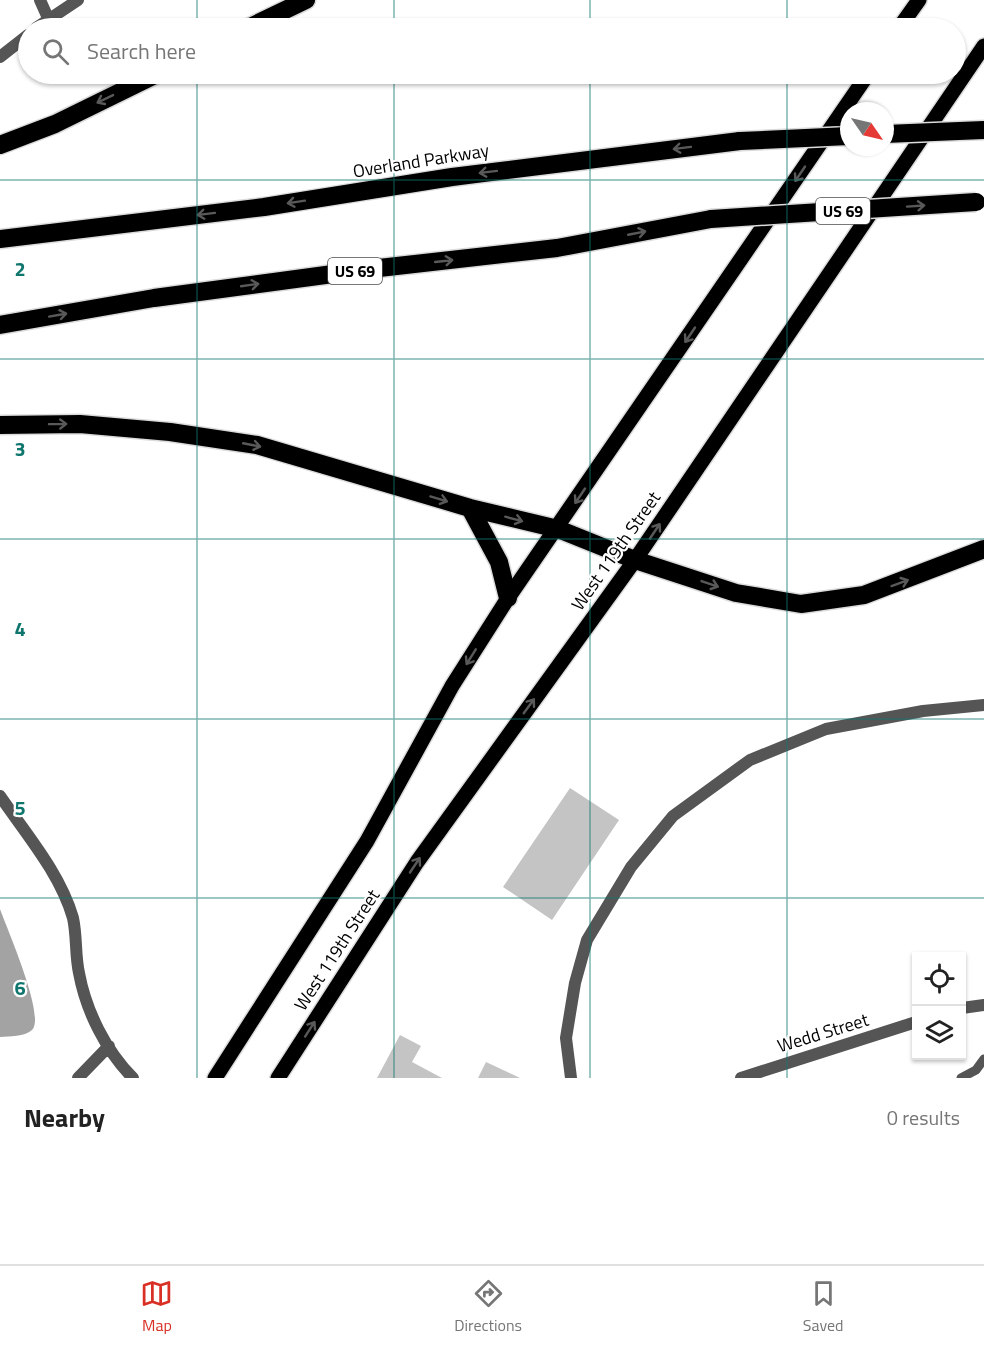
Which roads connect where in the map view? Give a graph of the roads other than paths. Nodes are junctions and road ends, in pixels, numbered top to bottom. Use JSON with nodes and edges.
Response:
{"nodes":[{"id":1,"x":40,"y":0,"type":"edge"},
{"id":2,"x":78,"y":0,"type":"edge"},
{"id":3,"x":306,"y":0,"type":"edge"},
{"id":4,"x":919,"y":0,"type":"edge"},
{"id":5,"x":48,"y":18,"type":"joint"},
{"id":6,"x":269,"y":18,"type":"edge"},
{"id":7,"x":906,"y":18,"type":"edge"},
{"id":8,"x":18,"y":43,"type":"edge"},
{"id":9,"x":984,"y":46,"type":"edge"},
{"id":10,"x":0,"y":57,"type":"edge"},
{"id":11,"x":966,"y":73,"type":"edge"},
{"id":12,"x":137,"y":84,"type":"edge"},
{"id":13,"x":861,"y":84,"type":"edge"},
{"id":14,"x":958,"y":84,"type":"edge"},
{"id":15,"x":984,"y":130,"type":"edge"},
{"id":16,"x":894,"y":134,"type":"edge"},
{"id":17,"x":840,"y":136,"type":"edge"},
{"id":18,"x":0,"y":145,"type":"edge"},
{"id":19,"x":980,"y":202,"type":"edge"},
{"id":20,"x":0,"y":239,"type":"edge"},
{"id":21,"x":0,"y":325,"type":"edge"},
{"id":22,"x":0,"y":424,"type":"edge"},
{"id":23,"x":470,"y":508,"type":"junction"},
{"id":24,"x":558,"y":529,"type":"junction"},
{"id":25,"x":984,"y":549,"type":"edge"},
{"id":26,"x":635,"y":560,"type":"junction"},
{"id":27,"x":508,"y":598,"type":"junction"},
{"id":28,"x":984,"y":705,"type":"edge"},
{"id":29,"x":0,"y":796,"type":"edge"},
{"id":30,"x":984,"y":1005,"type":"edge"},
{"id":31,"x":966,"y":1007,"type":"edge"},
{"id":32,"x":912,"y":1023,"type":"edge"},
{"id":33,"x":109,"y":1046,"type":"junction"},
{"id":34,"x":984,"y":1059,"type":"edge"},
{"id":35,"x":78,"y":1078,"type":"edge"},
{"id":36,"x":134,"y":1078,"type":"edge"},
{"id":37,"x":215,"y":1078,"type":"edge"},
{"id":38,"x":278,"y":1078,"type":"edge"},
{"id":39,"x":571,"y":1078,"type":"edge"},
{"id":40,"x":741,"y":1078,"type":"edge"},
{"id":41,"x":961,"y":1078,"type":"edge"}],
"edges":[{"from":1,"to":5,"type":"street"},
{"from":2,"to":5,"type":"street"},
{"from":3,"to":6,"type":"highway"},
{"from":4,"to":7,"type":"main road"},
{"from":8,"to":10,"type":"street"},
{"from":11,"to":9,"type":"main road","name":"West 119th Street","one_way":true},
{"from":12,"to":18,"type":"highway","one_way":true},
{"from":13,"to":24,"type":"main road","name":"West 119th Street","one_way":true},
{"from":26,"to":14,"type":"main road","name":"West 119th Street","one_way":true},
{"from":15,"to":16,"type":"highway","bridge":true},
{"from":17,"to":20,"type":"highway","name":"Overland Parkway","one_way":true,"bridge":true},
{"from":21,"to":19,"type":"highway","number":"US 69","one_way":true,"bridge":true},
{"from":22,"to":23,"type":"highway","one_way":true},
{"from":23,"to":24,"type":"highway","one_way":true},
{"from":23,"to":27,"type":"highway"},
{"from":24,"to":26,"type":"highway"},
{"from":24,"to":27,"type":"main road","name":"West 119th Street"},
{"from":26,"to":25,"type":"highway","one_way":true},
{"from":38,"to":26,"type":"main road","name":"West 119th Street","one_way":true},
{"from":27,"to":37,"type":"main road","name":"West 119th Street","one_way":true},
{"from":28,"to":39,"type":"street"},
{"from":29,"to":33,"type":"street"},
{"from":30,"to":31,"type":"street"},
{"from":32,"to":40,"type":"street","name":"Wedd Street"},
{"from":33,"to":35,"type":"street"},
{"from":33,"to":36,"type":"street"},
{"from":34,"to":41,"type":"lane"}]}
